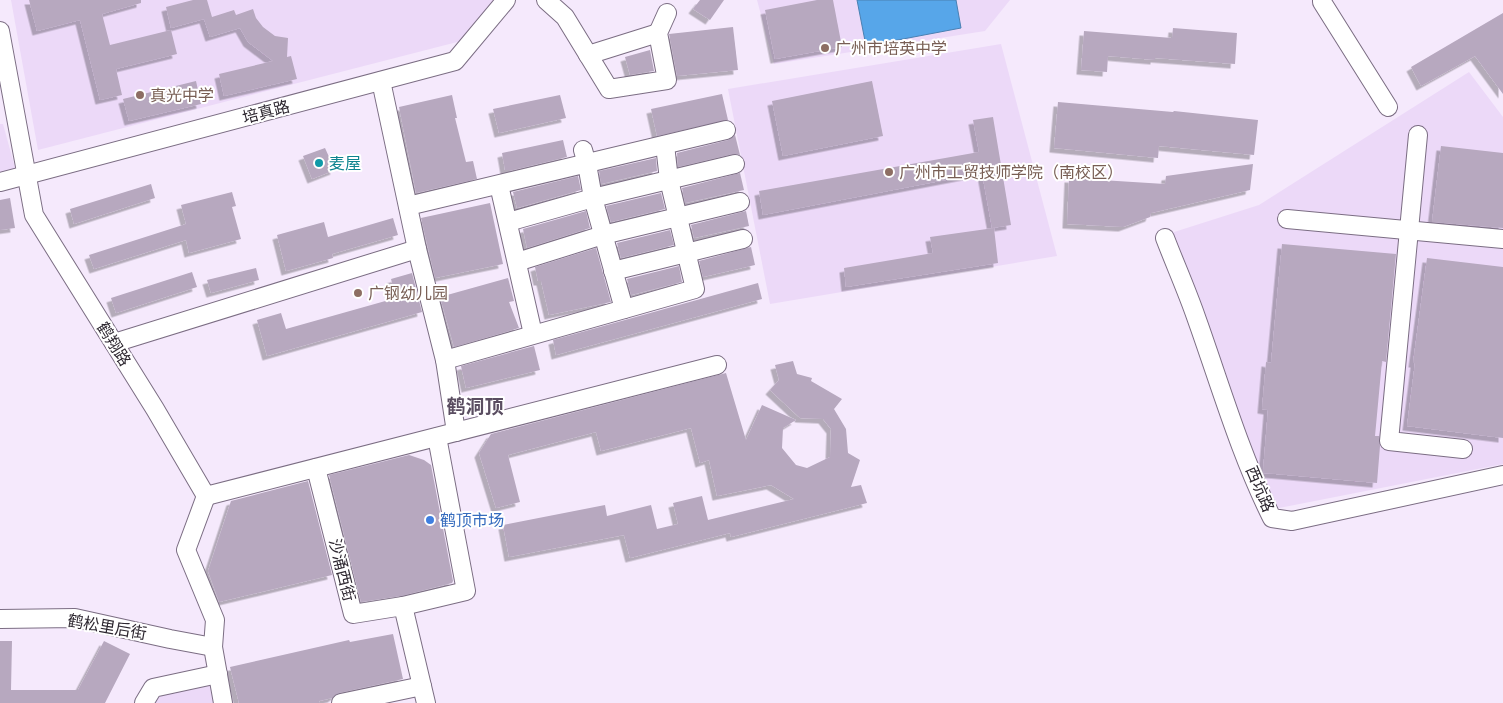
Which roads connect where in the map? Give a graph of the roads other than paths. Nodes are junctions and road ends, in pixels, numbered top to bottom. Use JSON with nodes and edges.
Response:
{"nodes":[{"id":1,"x":506,"y":0,"type":"edge"},
{"id":2,"x":546,"y":0,"type":"edge"},
{"id":3,"x":1322,"y":0,"type":"edge"},
{"id":4,"x":667,"y":13,"type":"dead end"},
{"id":5,"x":0,"y":31,"type":"edge"},
{"id":6,"x":658,"y":33,"type":"junction"},
{"id":7,"x":588,"y":55,"type":"junction"},
{"id":8,"x":381,"y":81,"type":"junction"},
{"id":9,"x":1388,"y":107,"type":"dead end"},
{"id":10,"x":726,"y":130,"type":"dead end"},
{"id":11,"x":1418,"y":135,"type":"dead end"},
{"id":12,"x":665,"y":144,"type":"junction"},
{"id":13,"x":585,"y":157,"type":"junction"},
{"id":14,"x":735,"y":164,"type":"dead end"},
{"id":15,"x":26,"y":176,"type":"junction"},
{"id":16,"x":669,"y":180,"type":"junction"},
{"id":17,"x":0,"y":182,"type":"edge"},
{"id":18,"x":500,"y":185,"type":"junction"},
{"id":19,"x":593,"y":198,"type":"junction"},
{"id":20,"x":740,"y":202,"type":"dead end"},
{"id":21,"x":408,"y":206,"type":"junction"},
{"id":22,"x":677,"y":216,"type":"junction"},
{"id":23,"x":1287,"y":219,"type":"dead end"},
{"id":24,"x":508,"y":222,"type":"junction"},
{"id":25,"x":1409,"y":230,"type":"junction"},
{"id":26,"x":603,"y":235,"type":"junction"},
{"id":27,"x":1165,"y":238,"type":"dead end"},
{"id":28,"x":743,"y":239,"type":"dead end"},
{"id":29,"x":1503,"y":239,"type":"edge"},
{"id":30,"x":417,"y":249,"type":"junction"},
{"id":31,"x":686,"y":252,"type":"junction"},
{"id":32,"x":517,"y":262,"type":"junction"},
{"id":33,"x":613,"y":271,"type":"junction"},
{"id":34,"x":624,"y":309,"type":"junction"},
{"id":35,"x":533,"y":334,"type":"junction"},
{"id":36,"x":114,"y":343,"type":"junction"},
{"id":37,"x":445,"y":360,"type":"junction"},
{"id":38,"x":717,"y":365,"type":"dead end"},
{"id":39,"x":456,"y":432,"type":"junction"},
{"id":40,"x":437,"y":437,"type":"junction"},
{"id":41,"x":1463,"y":449,"type":"dead end"},
{"id":42,"x":316,"y":468,"type":"junction"},
{"id":43,"x":1503,"y":475,"type":"edge"},
{"id":44,"x":206,"y":496,"type":"junction"},
{"id":45,"x":403,"y":606,"type":"junction"},
{"id":46,"x":0,"y":620,"type":"edge"},
{"id":47,"x":213,"y":647,"type":"junction"},
{"id":48,"x":218,"y":674,"type":"junction"},
{"id":49,"x":424,"y":695,"type":"edge"},
{"id":50,"x":144,"y":703,"type":"edge"},
{"id":51,"x":223,"y":703,"type":"edge"},
{"id":52,"x":341,"y":703,"type":"edge"}],
"edges":[{"from":1,"to":8,"type":"street","name":"培真路"},
{"from":2,"to":7,"type":"street"},
{"from":3,"to":9,"type":"street"},
{"from":4,"to":6,"type":"street"},
{"from":5,"to":15,"type":"street","name":"鹤翔路"},
{"from":6,"to":7,"type":"street"},
{"from":6,"to":7,"type":"street"},
{"from":8,"to":15,"type":"street","name":"培真路"},
{"from":8,"to":21,"type":"street"},
{"from":10,"to":12,"type":"street"},
{"from":11,"to":25,"type":"street"},
{"from":12,"to":13,"type":"street"},
{"from":12,"to":16,"type":"street"},
{"from":13,"to":18,"type":"street"},
{"from":13,"to":19,"type":"street"},
{"from":14,"to":16,"type":"street"},
{"from":15,"to":17,"type":"street","name":"培真路"},
{"from":15,"to":36,"type":"street","name":"鹤翔路"},
{"from":16,"to":19,"type":"street"},
{"from":16,"to":22,"type":"street"},
{"from":18,"to":21,"type":"street"},
{"from":18,"to":24,"type":"street"},
{"from":19,"to":24,"type":"street"},
{"from":19,"to":26,"type":"street"},
{"from":20,"to":22,"type":"street"},
{"from":21,"to":30,"type":"street"},
{"from":22,"to":26,"type":"street"},
{"from":22,"to":31,"type":"street"},
{"from":23,"to":25,"type":"street"},
{"from":24,"to":32,"type":"street"},
{"from":25,"to":29,"type":"street"},
{"from":25,"to":41,"type":"street"},
{"from":26,"to":32,"type":"street"},
{"from":26,"to":33,"type":"street"},
{"from":27,"to":43,"type":"street","name":"西坑路"},
{"from":28,"to":31,"type":"street"},
{"from":30,"to":36,"type":"street"},
{"from":30,"to":37,"type":"street"},
{"from":31,"to":33,"type":"street"},
{"from":31,"to":34,"type":"street"},
{"from":32,"to":35,"type":"street"},
{"from":33,"to":34,"type":"street"},
{"from":34,"to":35,"type":"street"},
{"from":35,"to":37,"type":"street"},
{"from":36,"to":44,"type":"street","name":"鹤翔路"},
{"from":37,"to":39,"type":"street"},
{"from":38,"to":39,"type":"street"},
{"from":39,"to":40,"type":"street"},
{"from":40,"to":42,"type":"street"},
{"from":40,"to":45,"type":"street"},
{"from":42,"to":44,"type":"street"},
{"from":42,"to":45,"type":"street","name":"沙涌西街"},
{"from":44,"to":47,"type":"street"},
{"from":45,"to":49,"type":"street"},
{"from":46,"to":47,"type":"street","name":"鹤松里后街"},
{"from":47,"to":48,"type":"street"},
{"from":48,"to":50,"type":"street"},
{"from":48,"to":51,"type":"street"},
{"from":49,"to":52,"type":"street"}]}
